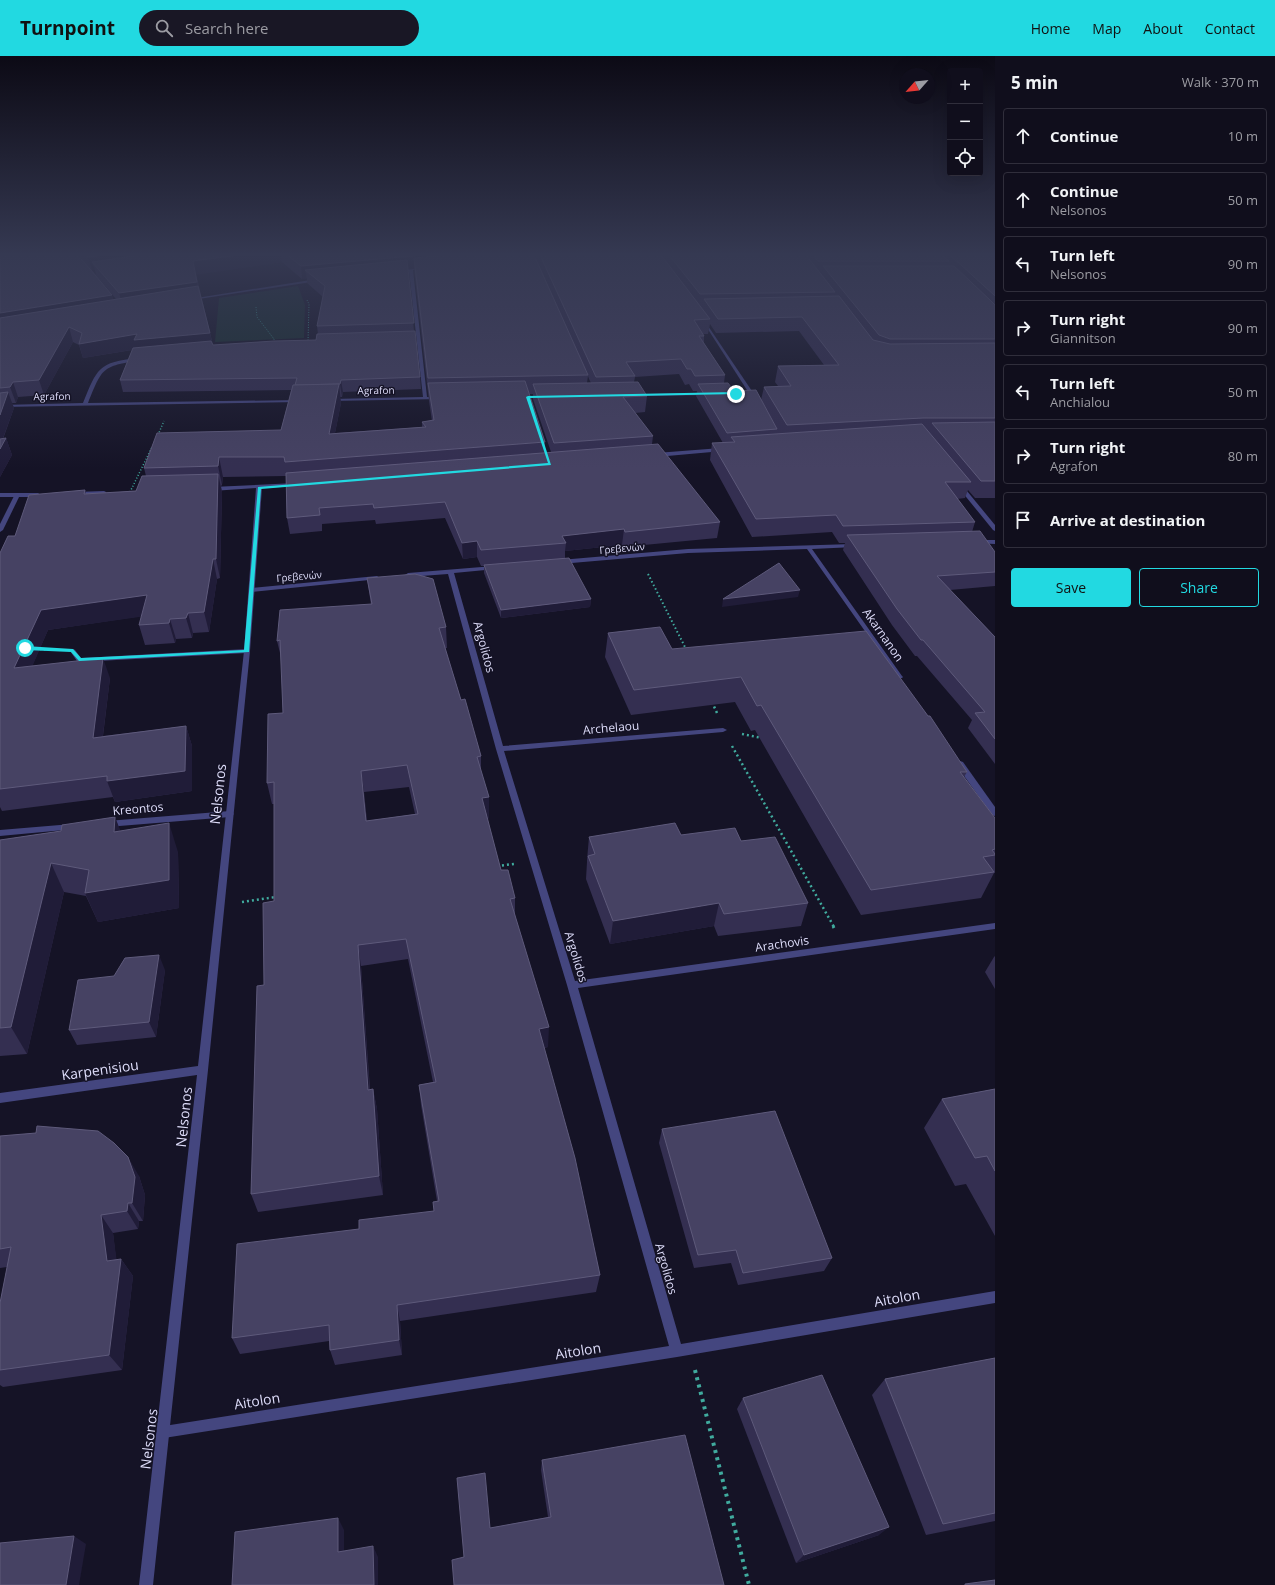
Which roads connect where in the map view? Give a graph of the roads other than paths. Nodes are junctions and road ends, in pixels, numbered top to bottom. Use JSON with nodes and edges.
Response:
{"nodes":[{"id":1,"x":417,"y":326,"type":"edge"},
{"id":2,"x":708,"y":326,"type":"edge"},
{"id":3,"x":412,"y":340,"type":"edge"},
{"id":4,"x":419,"y":340,"type":"junction"},
{"id":5,"x":142,"y":358,"type":"edge"},
{"id":6,"x":752,"y":393,"type":"junction"},
{"id":7,"x":714,"y":394,"type":"edge"},
{"id":8,"x":744,"y":394,"type":"edge"},
{"id":9,"x":630,"y":395,"type":"edge"},
{"id":10,"x":425,"y":398,"type":"junction"},
{"id":11,"x":441,"y":398,"type":"edge"},
{"id":12,"x":307,"y":400,"type":"edge"},
{"id":13,"x":323,"y":400,"type":"edge"},
{"id":14,"x":85,"y":404,"type":"junction"},
{"id":15,"x":0,"y":406,"type":"edge"},
{"id":16,"x":760,"y":408,"type":"edge"},
{"id":17,"x":725,"y":449,"type":"edge"},
{"id":18,"x":654,"y":455,"type":"edge"},
{"id":19,"x":956,"y":481,"type":"edge"},
{"id":20,"x":306,"y":484,"type":"edge"},
{"id":21,"x":259,"y":488,"type":"junction"},
{"id":22,"x":206,"y":490,"type":"edge"},
{"id":23,"x":130,"y":492,"type":"edge"},
{"id":24,"x":47,"y":494,"type":"edge"},
{"id":25,"x":70,"y":494,"type":"edge"},
{"id":26,"x":0,"y":495,"type":"edge"},
{"id":27,"x":17,"y":495,"type":"junction"},
{"id":28,"x":995,"y":529,"type":"edge"},
{"id":29,"x":0,"y":530,"type":"edge"},
{"id":30,"x":969,"y":542,"type":"edge"},
{"id":31,"x":995,"y":542,"type":"edge"},
{"id":32,"x":862,"y":546,"type":"edge"},
{"id":33,"x":808,"y":547,"type":"junction"},
{"id":34,"x":553,"y":563,"type":"edge"},
{"id":35,"x":498,"y":567,"type":"edge"},
{"id":36,"x":451,"y":572,"type":"junction"},
{"id":37,"x":404,"y":576,"type":"edge"},
{"id":38,"x":380,"y":578,"type":"edge"},
{"id":39,"x":252,"y":590,"type":"junction"},
{"id":40,"x":73,"y":651,"type":"road end"},
{"id":41,"x":247,"y":651,"type":"junction"},
{"id":42,"x":906,"y":687,"type":"edge"},
{"id":43,"x":723,"y":730,"type":"road end"},
{"id":44,"x":500,"y":749,"type":"junction"},
{"id":45,"x":955,"y":756,"type":"edge"},
{"id":46,"x":995,"y":813,"type":"edge"},
{"id":47,"x":230,"y":814,"type":"junction"},
{"id":48,"x":95,"y":825,"type":"edge"},
{"id":49,"x":79,"y":826,"type":"edge"},
{"id":50,"x":0,"y":833,"type":"edge"},
{"id":51,"x":995,"y":926,"type":"edge"},
{"id":52,"x":572,"y":985,"type":"junction"},
{"id":53,"x":203,"y":1070,"type":"junction"},
{"id":54,"x":0,"y":1098,"type":"edge"},
{"id":55,"x":995,"y":1297,"type":"edge"},
{"id":56,"x":677,"y":1351,"type":"junction"},
{"id":57,"x":164,"y":1432,"type":"junction"},
{"id":58,"x":146,"y":1585,"type":"edge"}],
"edges":[{"from":1,"to":4,"type":"street"},
{"from":2,"to":6,"type":"street"},
{"from":3,"to":4,"type":"street"},
{"from":4,"to":10,"type":"street"},
{"from":5,"to":14,"type":"street"},
{"from":6,"to":8,"type":"street"},
{"from":6,"to":16,"type":"street"},
{"from":7,"to":9,"type":"street"},
{"from":10,"to":11,"type":"street","name":"Agrafon"},
{"from":10,"to":13,"type":"street","name":"Agrafon"},
{"from":12,"to":14,"type":"street","name":"Agrafon"},
{"from":14,"to":15,"type":"street","name":"Agrafon"},
{"from":17,"to":18,"type":"street"},
{"from":19,"to":28,"type":"street"},
{"from":20,"to":21,"type":"street"},
{"from":21,"to":22,"type":"street"},
{"from":21,"to":39,"type":"street","name":"Nelsonos"},
{"from":23,"to":25,"type":"street"},
{"from":24,"to":27,"type":"street"},
{"from":26,"to":27,"type":"street"},
{"from":27,"to":29,"type":"street"},
{"from":30,"to":31,"type":"street"},
{"from":32,"to":33,"type":"street","name":"Γρεβενών"},
{"from":33,"to":34,"type":"street","name":"Γρεβενών"},
{"from":33,"to":42,"type":"street","name":"Akarnanon"},
{"from":35,"to":36,"type":"street"},
{"from":36,"to":37,"type":"street"},
{"from":36,"to":44,"type":"street","name":"Argolidos"},
{"from":38,"to":39,"type":"street","name":"Γρεβενών"},
{"from":39,"to":41,"type":"street","name":"Nelsonos"},
{"from":40,"to":41,"type":"street"},
{"from":41,"to":47,"type":"street","name":"Nelsonos"},
{"from":43,"to":44,"type":"street","name":"Archelaou"},
{"from":44,"to":52,"type":"street","name":"Argolidos"},
{"from":45,"to":46,"type":"street"},
{"from":47,"to":48,"type":"street","name":"Kreontos"},
{"from":47,"to":53,"type":"street","name":"Nelsonos"},
{"from":49,"to":50,"type":"street"},
{"from":51,"to":52,"type":"street","name":"Arachovis"},
{"from":52,"to":56,"type":"street","name":"Argolidos"},
{"from":53,"to":54,"type":"street","name":"Karpenisiou"},
{"from":53,"to":57,"type":"street","name":"Nelsonos"},
{"from":55,"to":56,"type":"street","name":"Aitolon"},
{"from":56,"to":57,"type":"street","name":"Aitolon"},
{"from":57,"to":58,"type":"street","name":"Nelsonos"}]}
